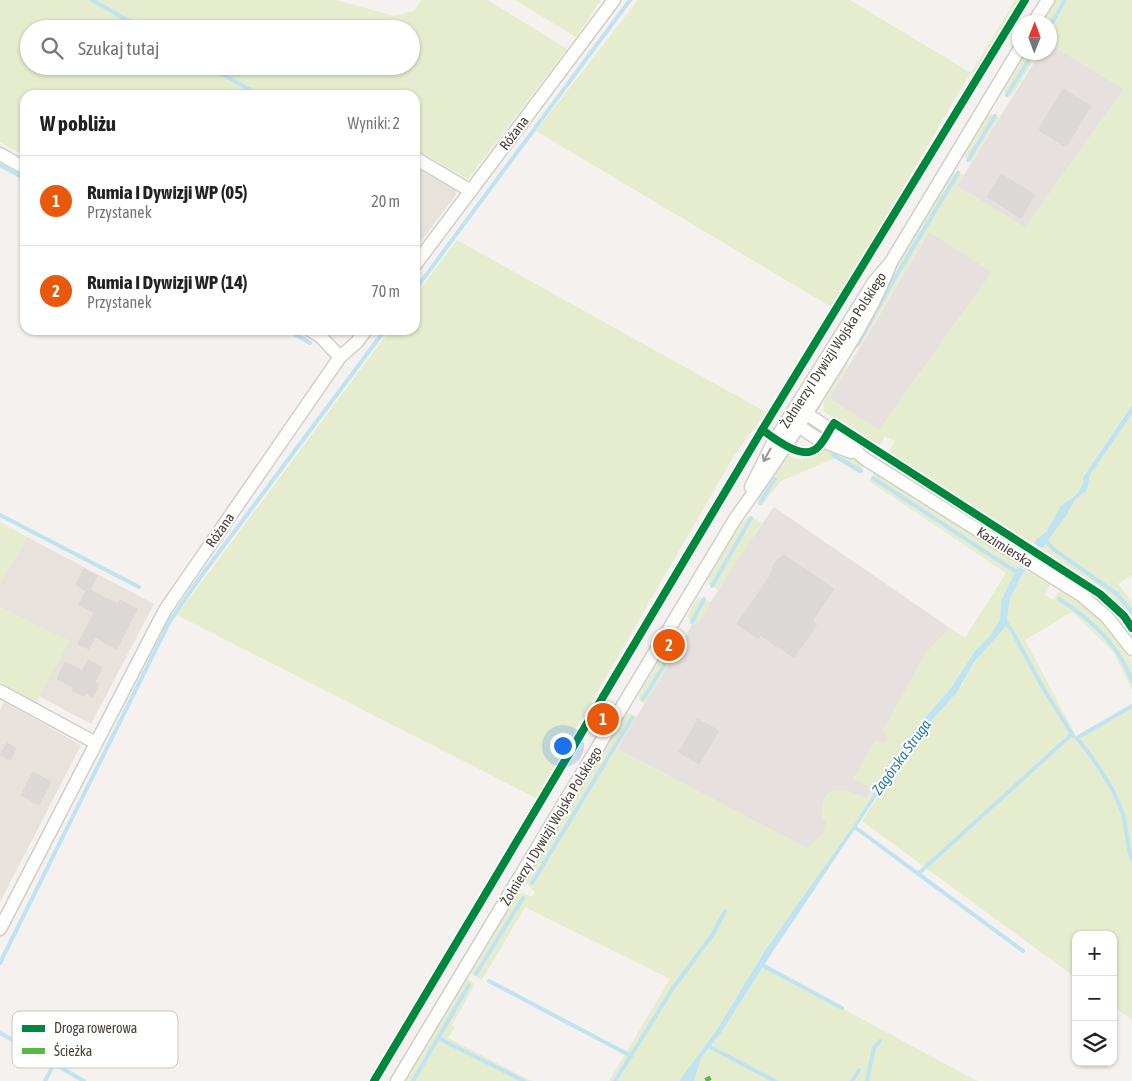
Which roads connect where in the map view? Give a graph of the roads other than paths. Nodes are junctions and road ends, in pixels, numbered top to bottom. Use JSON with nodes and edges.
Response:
{"nodes":[{"id":1,"x":614,"y":0,"type":"edge"},
{"id":2,"x":1048,"y":0,"type":"edge"},
{"id":3,"x":1038,"y":15,"type":"edge"},
{"id":4,"x":1013,"y":60,"type":"edge"},
{"id":5,"x":0,"y":154,"type":"edge"},
{"id":6,"x":420,"y":161,"type":"edge"},
{"id":7,"x":20,"y":165,"type":"edge"},
{"id":8,"x":470,"y":191,"type":"junction"},
{"id":9,"x":420,"y":258,"type":"edge"},
{"id":10,"x":890,"y":262,"type":"junction"},
{"id":11,"x":318,"y":335,"type":"edge"},
{"id":12,"x":361,"y":335,"type":"edge"},
{"id":13,"x":340,"y":357,"type":"junction"},
{"id":14,"x":792,"y":414,"type":"junction"},
{"id":15,"x":807,"y":414,"type":"junction"},
{"id":16,"x":799,"y":426,"type":"junction"},
{"id":17,"x":865,"y":458,"type":"junction"},
{"id":18,"x":736,"y":519,"type":"junction"},
{"id":19,"x":1132,"y":649,"type":"edge"},
{"id":20,"x":0,"y":691,"type":"edge"},
{"id":21,"x":94,"y":742,"type":"junction"},
{"id":22,"x":0,"y":929,"type":"edge"},
{"id":23,"x":397,"y":1081,"type":"edge"}],
"edges":[{"from":1,"to":8,"type":"street","name":"Różana"},
{"from":2,"to":3,"type":"street"},
{"from":4,"to":10,"type":"street","name":"Żołnierzy I Dywizji Wojska Polskiego"},
{"from":5,"to":7,"type":"street"},
{"from":6,"to":8,"type":"street"},
{"from":8,"to":9,"type":"street","name":"Różana"},
{"from":10,"to":14,"type":"street","name":"Żołnierzy I Dywizji Wojska Polskiego"},
{"from":10,"to":15,"type":"street","name":"Żołnierzy I Dywizji Wojska Polskiego"},
{"from":11,"to":13,"type":"street"},
{"from":12,"to":13,"type":"street","name":"Różana"},
{"from":13,"to":21,"type":"street","name":"Różana"},
{"from":14,"to":15,"type":"street"},
{"from":14,"to":16,"type":"street","name":"Kazimierska"},
{"from":14,"to":18,"type":"street","name":"Żołnierzy I Dywizji Wojska Polskiego","one_way":true},
{"from":15,"to":16,"type":"street","name":"Żołnierzy I Dywizji Wojska Polskiego"},
{"from":15,"to":17,"type":"street","name":"Kazimierska"},
{"from":16,"to":17,"type":"street","name":"Kazimierska"},
{"from":16,"to":18,"type":"street","name":"Żołnierzy I Dywizji Wojska Polskiego"},
{"from":17,"to":19,"type":"street","name":"Kazimierska"},
{"from":18,"to":23,"type":"street","name":"Żołnierzy I Dywizji Wojska Polskiego"},
{"from":20,"to":21,"type":"street"},
{"from":21,"to":22,"type":"street","name":"Różana"}]}
